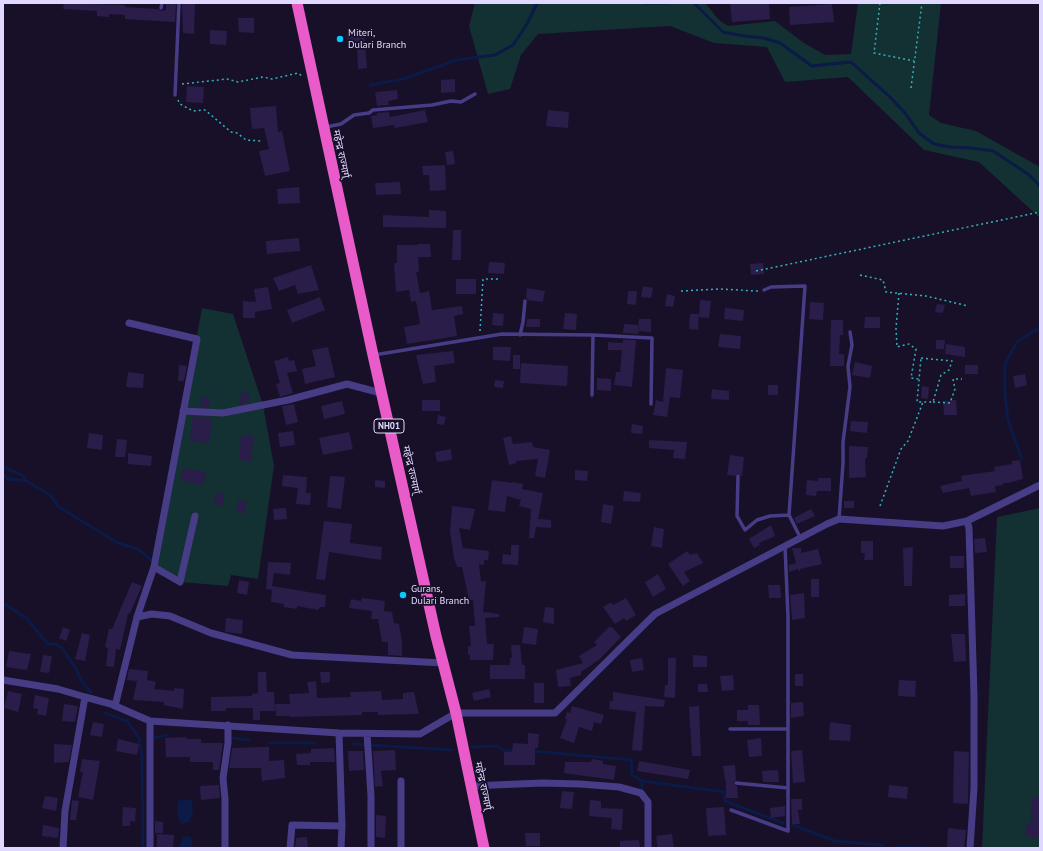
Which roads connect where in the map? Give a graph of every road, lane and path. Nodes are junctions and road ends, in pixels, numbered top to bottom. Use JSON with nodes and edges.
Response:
{"nodes":[{"id":1,"x":162,"y":3,"type":"edge"},
{"id":2,"x":179,"y":3,"type":"edge"},
{"id":3,"x":297,"y":3,"type":"edge"},
{"id":4,"x":880,"y":3,"type":"edge"},
{"id":5,"x":922,"y":3,"type":"edge"},
{"id":6,"x":161,"y":8,"type":"dead end"},
{"id":7,"x":914,"y":61,"type":"junction"},
{"id":8,"x":311,"y":74,"type":"junction"},
{"id":9,"x":176,"y":85,"type":"junction"},
{"id":10,"x":911,"y":88,"type":"dead end"},
{"id":11,"x":475,"y":94,"type":"dead end"},
{"id":12,"x":176,"y":95,"type":"joint"},
{"id":13,"x":323,"y":128,"type":"junction"},
{"id":14,"x":261,"y":141,"type":"dead end"},
{"id":15,"x":1040,"y":212,"type":"edge"},
{"id":16,"x":756,"y":271,"type":"dead end"},
{"id":17,"x":860,"y":275,"type":"dead end"},
{"id":18,"x":500,"y":279,"type":"dead end"},
{"id":19,"x":764,"y":290,"type":"joint"},
{"id":20,"x":681,"y":291,"type":"dead end"},
{"id":21,"x":899,"y":293,"type":"junction"},
{"id":22,"x":525,"y":301,"type":"dead end"},
{"id":23,"x":968,"y":306,"type":"dead end"},
{"id":24,"x":129,"y":323,"type":"dead end"},
{"id":25,"x":850,"y":332,"type":"dead end"},
{"id":26,"x":520,"y":334,"type":"junction"},
{"id":27,"x":594,"y":335,"type":"junction"},
{"id":28,"x":479,"y":339,"type":"junction"},
{"id":29,"x":372,"y":355,"type":"junction"},
{"id":30,"x":919,"y":379,"type":"junction"},
{"id":31,"x":962,"y":379,"type":"dead end"},
{"id":32,"x":381,"y":393,"type":"junction"},
{"id":33,"x":592,"y":395,"type":"dead end"},
{"id":34,"x":923,"y":402,"type":"junction"},
{"id":35,"x":932,"y":402,"type":"junction"},
{"id":36,"x":651,"y":404,"type":"dead end"},
{"id":37,"x":183,"y":411,"type":"junction"},
{"id":38,"x":738,"y":476,"type":"dead end"},
{"id":39,"x":1040,"y":486,"type":"edge"},
{"id":40,"x":880,"y":506,"type":"dead end"},
{"id":41,"x":789,"y":515,"type":"junction"},
{"id":42,"x":195,"y":516,"type":"dead end"},
{"id":43,"x":839,"y":519,"type":"junction"},
{"id":44,"x":967,"y":521,"type":"junction"},
{"id":45,"x":800,"y":537,"type":"junction"},
{"id":46,"x":784,"y":545,"type":"junction"},
{"id":47,"x":154,"y":567,"type":"junction"},
{"id":48,"x":137,"y":617,"type":"junction"},
{"id":49,"x":443,"y":663,"type":"junction"},
{"id":50,"x":3,"y":680,"type":"edge"},
{"id":51,"x":86,"y":697,"type":"junction"},
{"id":52,"x":115,"y":706,"type":"junction"},
{"id":53,"x":456,"y":713,"type":"junction"},
{"id":54,"x":150,"y":721,"type":"junction"},
{"id":55,"x":228,"y":725,"type":"junction"},
{"id":56,"x":730,"y":729,"type":"dead end"},
{"id":57,"x":788,"y":729,"type":"junction"},
{"id":58,"x":339,"y":733,"type":"junction"},
{"id":59,"x":367,"y":734,"type":"junction"},
{"id":60,"x":401,"y":781,"type":"dead end"},
{"id":61,"x":736,"y":783,"type":"dead end"},
{"id":62,"x":470,"y":786,"type":"junction"},
{"id":63,"x":788,"y":788,"type":"junction"},
{"id":64,"x":731,"y":810,"type":"dead end"},
{"id":65,"x":342,"y":826,"type":"junction"},
{"id":66,"x":63,"y":848,"type":"edge"},
{"id":67,"x":150,"y":848,"type":"edge"},
{"id":68,"x":225,"y":848,"type":"edge"},
{"id":69,"x":290,"y":848,"type":"edge"},
{"id":70,"x":340,"y":848,"type":"edge"},
{"id":71,"x":371,"y":848,"type":"edge"},
{"id":72,"x":400,"y":848,"type":"edge"},
{"id":73,"x":484,"y":848,"type":"edge"},
{"id":74,"x":648,"y":848,"type":"edge"},
{"id":75,"x":970,"y":848,"type":"edge"}],
"edges":[{"from":1,"to":6,"type":"lane"},
{"from":2,"to":9,"type":"lane"},
{"from":3,"to":8,"type":"highway","name":"महेन्द्र राज्मार्ग्","number":"NH01"},
{"from":4,"to":7,"type":"path"},
{"from":5,"to":7,"type":"path"},
{"from":7,"to":10,"type":"path"},
{"from":8,"to":9,"type":"path"},
{"from":8,"to":13,"type":"highway","name":"महेन्द्र राज्मार्ग्","number":"NH01"},
{"from":9,"to":12,"type":"lane"},
{"from":11,"to":13,"type":"lane"},
{"from":12,"to":14,"type":"path"},
{"from":13,"to":29,"type":"highway","name":"महेन्द्र राज्मार्ग्","number":"NH01"},
{"from":15,"to":16,"type":"path"},
{"from":17,"to":21,"type":"path"},
{"from":18,"to":28,"type":"path"},
{"from":19,"to":20,"type":"path"},
{"from":19,"to":41,"type":"lane"},
{"from":21,"to":23,"type":"path"},
{"from":21,"to":30,"type":"path"},
{"from":22,"to":26,"type":"lane"},
{"from":24,"to":37,"type":"street"},
{"from":25,"to":43,"type":"lane"},
{"from":26,"to":27,"type":"lane"},
{"from":26,"to":28,"type":"lane"},
{"from":27,"to":33,"type":"lane"},
{"from":27,"to":36,"type":"lane"},
{"from":28,"to":29,"type":"lane"},
{"from":29,"to":32,"type":"highway","name":"महेन्द्र राज्मार्ग्","number":"NH01"},
{"from":30,"to":34,"type":"path"},
{"from":30,"to":35,"type":"path"},
{"from":31,"to":35,"type":"path"},
{"from":32,"to":37,"type":"street"},
{"from":32,"to":49,"type":"highway","name":"महेन्द्र राज्मार्ग्","number":"NH01"},
{"from":34,"to":35,"type":"path"},
{"from":34,"to":40,"type":"path"},
{"from":37,"to":47,"type":"street"},
{"from":38,"to":41,"type":"lane"},
{"from":39,"to":44,"type":"street"},
{"from":41,"to":45,"type":"lane"},
{"from":42,"to":47,"type":"street"},
{"from":43,"to":44,"type":"street"},
{"from":43,"to":45,"type":"street"},
{"from":44,"to":75,"type":"street"},
{"from":45,"to":46,"type":"street"},
{"from":46,"to":53,"type":"street"},
{"from":46,"to":57,"type":"lane"},
{"from":47,"to":48,"type":"street"},
{"from":48,"to":49,"type":"street"},
{"from":48,"to":52,"type":"street"},
{"from":49,"to":53,"type":"highway","name":"महेन्द्र राज्मार्ग्","number":"NH01"},
{"from":50,"to":51,"type":"street"},
{"from":51,"to":52,"type":"street"},
{"from":51,"to":66,"type":"street"},
{"from":52,"to":54,"type":"street"},
{"from":53,"to":59,"type":"street"},
{"from":53,"to":62,"type":"highway","name":"महेन्द्र राज्मार्ग्","number":"NH01"},
{"from":54,"to":55,"type":"street"},
{"from":54,"to":67,"type":"street"},
{"from":55,"to":58,"type":"street"},
{"from":55,"to":68,"type":"street"},
{"from":56,"to":57,"type":"lane"},
{"from":57,"to":63,"type":"lane"},
{"from":58,"to":59,"type":"street"},
{"from":58,"to":65,"type":"street"},
{"from":59,"to":71,"type":"street"},
{"from":60,"to":72,"type":"street"},
{"from":61,"to":63,"type":"lane"},
{"from":62,"to":73,"type":"highway","name":"महेन्द्र राज्मार्ग्","number":"NH01"},
{"from":62,"to":74,"type":"street"},
{"from":63,"to":64,"type":"lane"},
{"from":65,"to":69,"type":"street"},
{"from":65,"to":70,"type":"street"}]}
